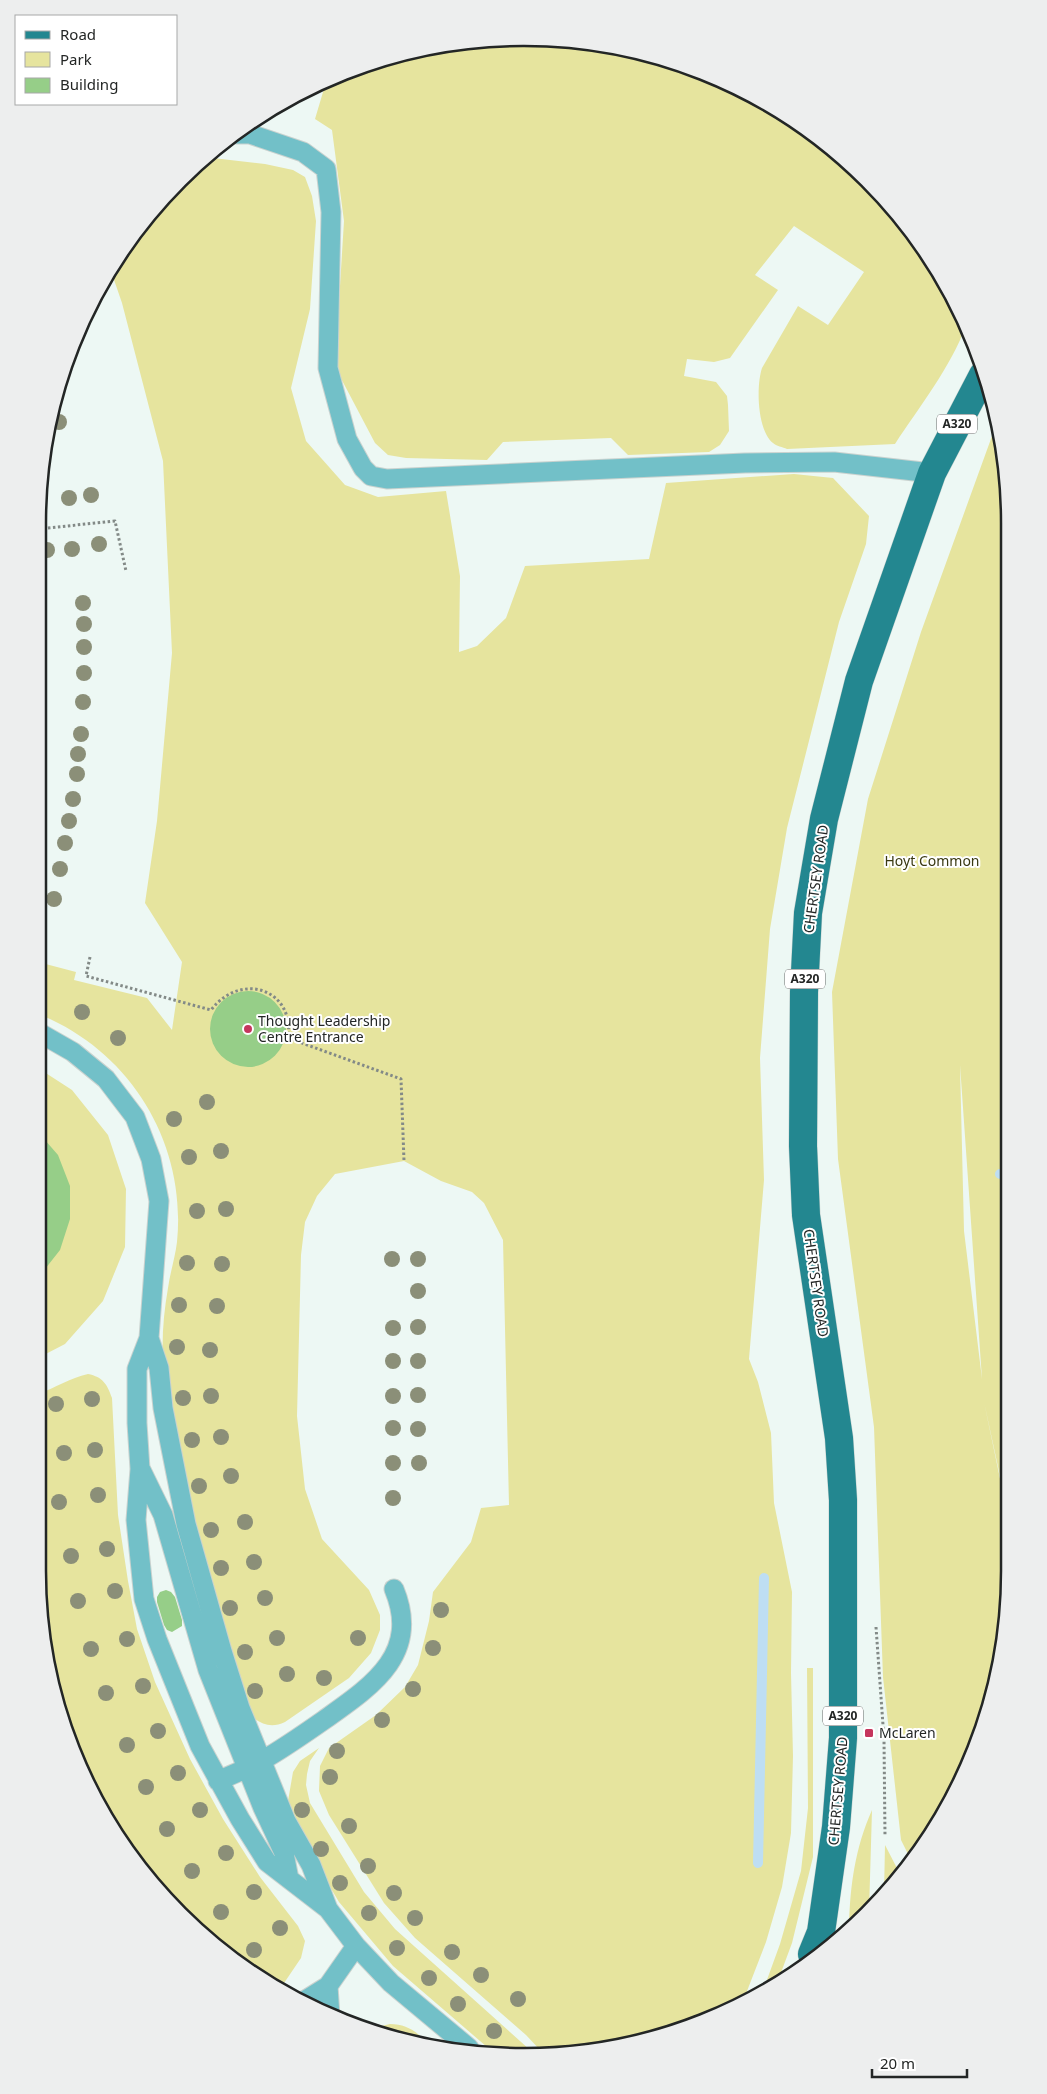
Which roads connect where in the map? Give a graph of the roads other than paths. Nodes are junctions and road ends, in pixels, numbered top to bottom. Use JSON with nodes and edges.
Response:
{"nodes":[{"id":1,"x":248,"y":134,"type":"edge"},
{"id":2,"x":979,"y":382,"type":"edge"},
{"id":3,"x":932,"y":473,"type":"junction"},
{"id":4,"x":46,"y":1037,"type":"edge"},
{"id":5,"x":149,"y":1338,"type":"junction"},
{"id":6,"x":140,"y":1468,"type":"junction"},
{"id":7,"x":394,"y":1589,"type":"dead end"},
{"id":8,"x":254,"y":1765,"type":"junction"},
{"id":9,"x":218,"y":1781,"type":"junction"},
{"id":10,"x":290,"y":1879,"type":"junction"},
{"id":11,"x":328,"y":1909,"type":"junction"},
{"id":12,"x":818,"y":1944,"type":"edge"},
{"id":13,"x":356,"y":1946,"type":"junction"},
{"id":14,"x":328,"y":1986,"type":"junction"},
{"id":15,"x":310,"y":1998,"type":"edge"},
{"id":16,"x":320,"y":2002,"type":"edge"},
{"id":17,"x":329,"y":2006,"type":"edge"},
{"id":18,"x":465,"y":2044,"type":"edge"}],
"edges":[{"from":1,"to":3,"type":"lane"},
{"from":2,"to":3,"type":"main road","name":"CHERTSEY ROAD","number":"A320"},
{"from":3,"to":12,"type":"main road","name":"CHERTSEY ROAD","number":"A320"},
{"from":4,"to":5,"type":"lane"},
{"from":5,"to":6,"type":"lane"},
{"from":5,"to":8,"type":"lane"},
{"from":6,"to":8,"type":"lane"},
{"from":6,"to":9,"type":"lane"},
{"from":7,"to":8,"type":"lane"},
{"from":8,"to":9,"type":"lane"},
{"from":8,"to":10,"type":"lane"},
{"from":8,"to":11,"type":"lane"},
{"from":9,"to":10,"type":"lane"},
{"from":10,"to":11,"type":"lane"},
{"from":11,"to":13,"type":"lane"},
{"from":13,"to":14,"type":"lane"},
{"from":13,"to":18,"type":"lane"},
{"from":14,"to":15,"type":"lane"},
{"from":14,"to":16,"type":"lane"},
{"from":14,"to":17,"type":"lane"}]}
